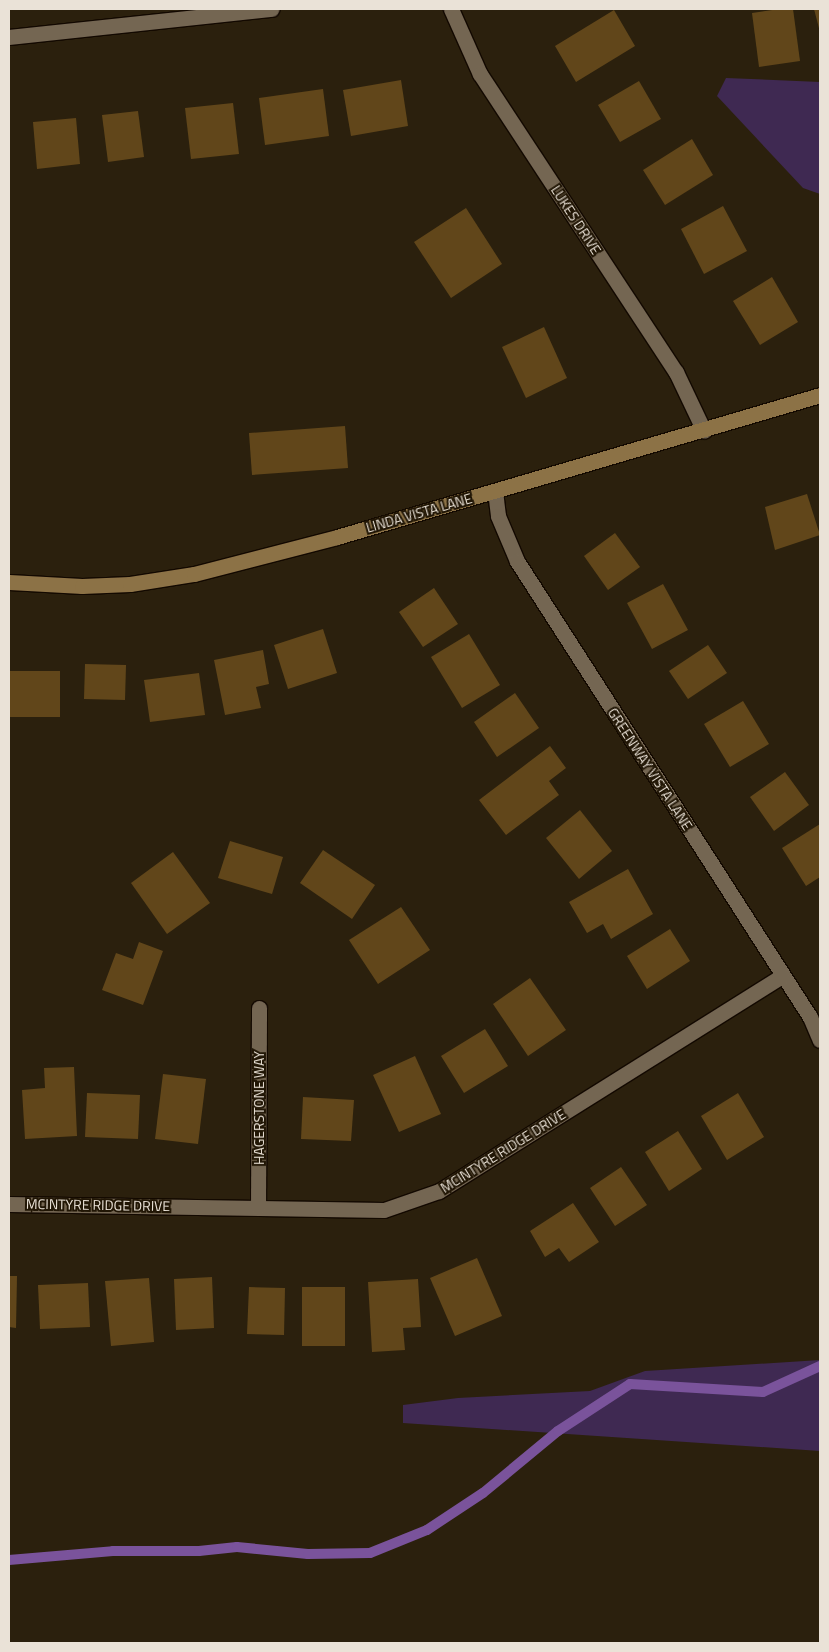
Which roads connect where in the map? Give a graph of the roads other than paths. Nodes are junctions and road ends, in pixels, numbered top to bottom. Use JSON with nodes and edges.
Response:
{"nodes":[{"id":1,"x":272,"y":9,"type":"edge"},
{"id":2,"x":451,"y":9,"type":"edge"},
{"id":3,"x":9,"y":37,"type":"edge"},
{"id":4,"x":820,"y":395,"type":"edge"},
{"id":5,"x":704,"y":431,"type":"junction"},
{"id":6,"x":494,"y":491,"type":"junction"},
{"id":7,"x":9,"y":582,"type":"edge"},
{"id":8,"x":782,"y":976,"type":"junction"},
{"id":9,"x":259,"y":1008,"type":"dead end"},
{"id":10,"x":820,"y":1040,"type":"edge"},
{"id":11,"x":9,"y":1204,"type":"edge"},
{"id":12,"x":258,"y":1208,"type":"junction"}],
"edges":[{"from":1,"to":3,"type":"street"},
{"from":2,"to":5,"type":"street","name":"LUKES DRIVE"},
{"from":4,"to":5,"type":"street","name":"LINDA VISTA LANE"},
{"from":5,"to":6,"type":"street","name":"LINDA VISTA LANE"},
{"from":6,"to":7,"type":"street","name":"LINDA VISTA LANE"},
{"from":6,"to":8,"type":"street","name":"GREENWAY VISTA LANE"},
{"from":8,"to":10,"type":"street","name":"GREENWAY VISTA LANE"},
{"from":8,"to":12,"type":"street","name":"MCINTYRE RIDGE DRIVE"},
{"from":9,"to":12,"type":"street","name":"HAGERSTONE WAY"},
{"from":11,"to":12,"type":"street","name":"MCINTYRE RIDGE DRIVE"}]}
